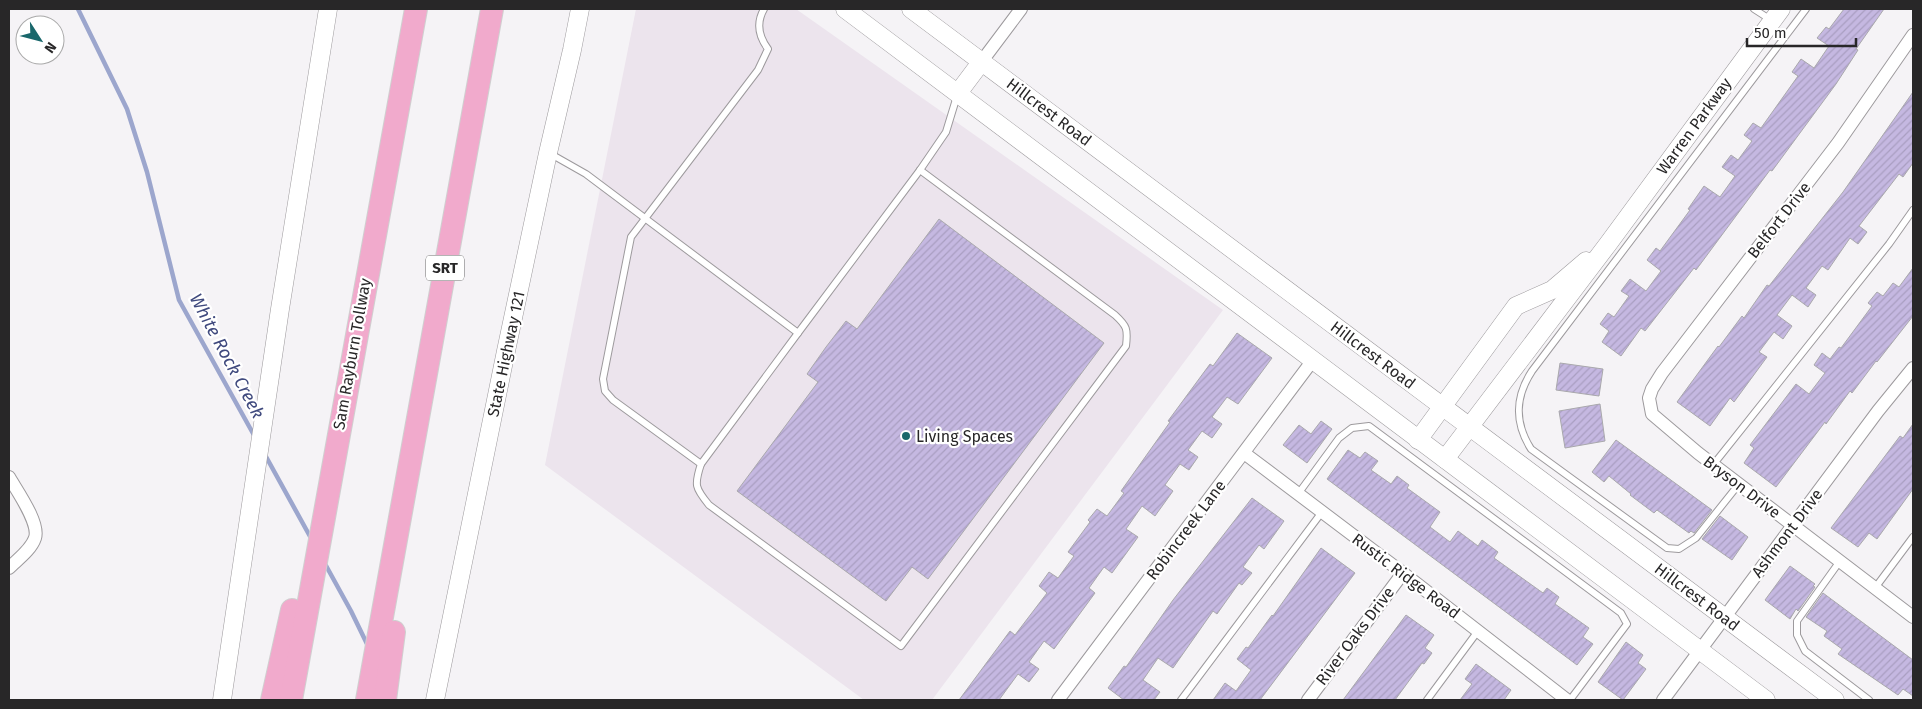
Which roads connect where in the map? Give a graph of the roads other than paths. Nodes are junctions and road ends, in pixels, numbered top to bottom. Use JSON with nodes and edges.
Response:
{"nodes":[{"id":1,"x":328,"y":9,"type":"edge"},
{"id":2,"x":416,"y":9,"type":"edge"},
{"id":3,"x":492,"y":9,"type":"edge"},
{"id":4,"x":569,"y":9,"type":"edge"},
{"id":5,"x":580,"y":9,"type":"edge"},
{"id":6,"x":587,"y":9,"type":"edge"},
{"id":7,"x":764,"y":9,"type":"edge"},
{"id":8,"x":845,"y":9,"type":"edge"},
{"id":9,"x":912,"y":9,"type":"edge"},
{"id":10,"x":1021,"y":9,"type":"edge"},
{"id":11,"x":1754,"y":9,"type":"edge"},
{"id":12,"x":1806,"y":9,"type":"edge"},
{"id":13,"x":1777,"y":15,"type":"edge"},
{"id":14,"x":1913,"y":35,"type":"edge"},
{"id":15,"x":572,"y":50,"type":"junction"},
{"id":16,"x":982,"y":61,"type":"junction"},
{"id":17,"x":958,"y":93,"type":"junction"},
{"id":18,"x":548,"y":153,"type":"junction"},
{"id":19,"x":920,"y":170,"type":"junction"},
{"id":20,"x":1913,"y":210,"type":"edge"},
{"id":21,"x":645,"y":218,"type":"junction"},
{"id":22,"x":1608,"y":244,"type":"junction"},
{"id":23,"x":798,"y":333,"type":"junction"},
{"id":24,"x":1313,"y":360,"type":"junction"},
{"id":25,"x":1913,"y":368,"type":"edge"},
{"id":26,"x":1650,"y":405,"type":"joint"},
{"id":27,"x":1442,"y":407,"type":"junction"},
{"id":28,"x":1470,"y":427,"type":"junction"},
{"id":29,"x":1418,"y":440,"type":"junction"},
{"id":30,"x":1244,"y":453,"type":"junction"},
{"id":31,"x":1445,"y":459,"type":"junction"},
{"id":32,"x":701,"y":464,"type":"junction"},
{"id":33,"x":1713,"y":465,"type":"junction"},
{"id":34,"x":9,"y":477,"type":"edge"},
{"id":35,"x":1739,"y":484,"type":"junction"},
{"id":36,"x":1298,"y":494,"type":"junction"},
{"id":37,"x":1322,"y":512,"type":"junction"},
{"id":38,"x":322,"y":522,"type":"junction"},
{"id":39,"x":1793,"y":526,"type":"junction"},
{"id":40,"x":398,"y":528,"type":"junction"},
{"id":41,"x":1913,"y":537,"type":"edge"},
{"id":42,"x":1840,"y":561,"type":"junction"},
{"id":43,"x":9,"y":568,"type":"edge"},
{"id":44,"x":1403,"y":573,"type":"junction"},
{"id":45,"x":1875,"y":588,"type":"junction"},
{"id":46,"x":1724,"y":617,"type":"junction"},
{"id":47,"x":1913,"y":617,"type":"edge"},
{"id":48,"x":1478,"y":632,"type":"junction"},
{"id":49,"x":1700,"y":650,"type":"junction"},
{"id":50,"x":436,"y":692,"type":"edge"},
{"id":51,"x":1552,"y":696,"type":"edge"},
{"id":52,"x":222,"y":700,"type":"edge"},
{"id":53,"x":272,"y":700,"type":"edge"},
{"id":54,"x":291,"y":700,"type":"edge"},
{"id":55,"x":367,"y":700,"type":"edge"},
{"id":56,"x":385,"y":700,"type":"edge"},
{"id":57,"x":1058,"y":700,"type":"edge"},
{"id":58,"x":1181,"y":700,"type":"edge"},
{"id":59,"x":1308,"y":700,"type":"edge"},
{"id":60,"x":1427,"y":700,"type":"edge"},
{"id":61,"x":1569,"y":700,"type":"edge"},
{"id":62,"x":1663,"y":700,"type":"edge"},
{"id":63,"x":1766,"y":700,"type":"edge"},
{"id":64,"x":1835,"y":700,"type":"edge"},
{"id":65,"x":1869,"y":700,"type":"edge"}],
"edges":[{"from":1,"to":52,"type":"main road"},
{"from":2,"to":38,"type":"highway","name":"Sam Rayburn Tollway"},
{"from":3,"to":40,"type":"highway","number":"SRT"},
{"from":4,"to":15,"type":"main road"},
{"from":5,"to":15,"type":"main road","name":"State Highway 121"},
{"from":6,"to":15,"type":"main road"},
{"from":7,"to":21,"type":"lane"},
{"from":8,"to":17,"type":"main road"},
{"from":9,"to":16,"type":"main road","name":"Hillcrest Road"},
{"from":10,"to":16,"type":"street"},
{"from":11,"to":13,"type":"lane"},
{"from":12,"to":35,"type":"lane"},
{"from":13,"to":22,"type":"main road","name":"Warren Parkway"},
{"from":14,"to":26,"type":"street","name":"Belfort Drive"},
{"from":15,"to":18,"type":"main road","name":"State Highway 121"},
{"from":16,"to":17,"type":"main road"},
{"from":16,"to":27,"type":"main road","name":"Hillcrest Road"},
{"from":17,"to":19,"type":"lane"},
{"from":17,"to":24,"type":"main road"},
{"from":18,"to":21,"type":"lane"},
{"from":18,"to":50,"type":"main road","name":"State Highway 121"},
{"from":19,"to":23,"type":"lane"},
{"from":19,"to":32,"type":"lane"},
{"from":20,"to":33,"type":"lane"},
{"from":21,"to":23,"type":"lane"},
{"from":21,"to":32,"type":"lane"},
{"from":22,"to":27,"type":"main road","name":"Warren Parkway"},
{"from":22,"to":28,"type":"main road","name":"Warren Parkway"},
{"from":23,"to":32,"type":"lane"},
{"from":24,"to":29,"type":"main road"},
{"from":24,"to":30,"type":"street","name":"Robincreek Lane"},
{"from":25,"to":39,"type":"street","name":"Ashmont Drive"},
{"from":26,"to":33,"type":"street","name":"Bryson Drive"},
{"from":27,"to":28,"type":"main road","name":"Hillcrest Road"},
{"from":27,"to":29,"type":"main road","name":"Warren Parkway"},
{"from":28,"to":31,"type":"main road","name":"Warren Parkway"},
{"from":28,"to":46,"type":"main road","name":"Hillcrest Road"},
{"from":29,"to":31,"type":"main road"},
{"from":30,"to":36,"type":"street","name":"Rustic Ridge Road"},
{"from":30,"to":57,"type":"street","name":"Robincreek Lane"},
{"from":31,"to":49,"type":"main road"},
{"from":33,"to":35,"type":"street","name":"Bryson Drive"},
{"from":34,"to":43,"type":"street"},
{"from":35,"to":39,"type":"street","name":"Bryson Drive"},
{"from":36,"to":37,"type":"street","name":"Rustic Ridge Road"},
{"from":36,"to":61,"type":"lane"},
{"from":37,"to":44,"type":"street","name":"Rustic Ridge Road"},
{"from":37,"to":58,"type":"lane"},
{"from":38,"to":53,"type":"highway"},
{"from":38,"to":54,"type":"highway","name":"Sam Rayburn Tollway"},
{"from":39,"to":42,"type":"street","name":"Bryson Drive"},
{"from":39,"to":46,"type":"street","name":"Ashmont Drive"},
{"from":40,"to":55,"type":"highway","number":"SRT"},
{"from":40,"to":56,"type":"highway"},
{"from":41,"to":45,"type":"lane"},
{"from":42,"to":45,"type":"street","name":"Bryson Drive"},
{"from":42,"to":65,"type":"lane"},
{"from":44,"to":48,"type":"street","name":"Rustic Ridge Road"},
{"from":44,"to":59,"type":"street","name":"River Oaks Drive"},
{"from":45,"to":47,"type":"street","name":"Bryson Drive"},
{"from":46,"to":49,"type":"street","name":"Ashmont Drive"},
{"from":46,"to":64,"type":"main road","name":"Hillcrest Road"},
{"from":48,"to":51,"type":"street","name":"Rustic Ridge Road"},
{"from":48,"to":60,"type":"lane"},
{"from":49,"to":62,"type":"street","name":"Ashmont Drive"},
{"from":49,"to":63,"type":"main road"},
{"from":51,"to":61,"type":"street","name":"Rustic Ridge Road"}]}
